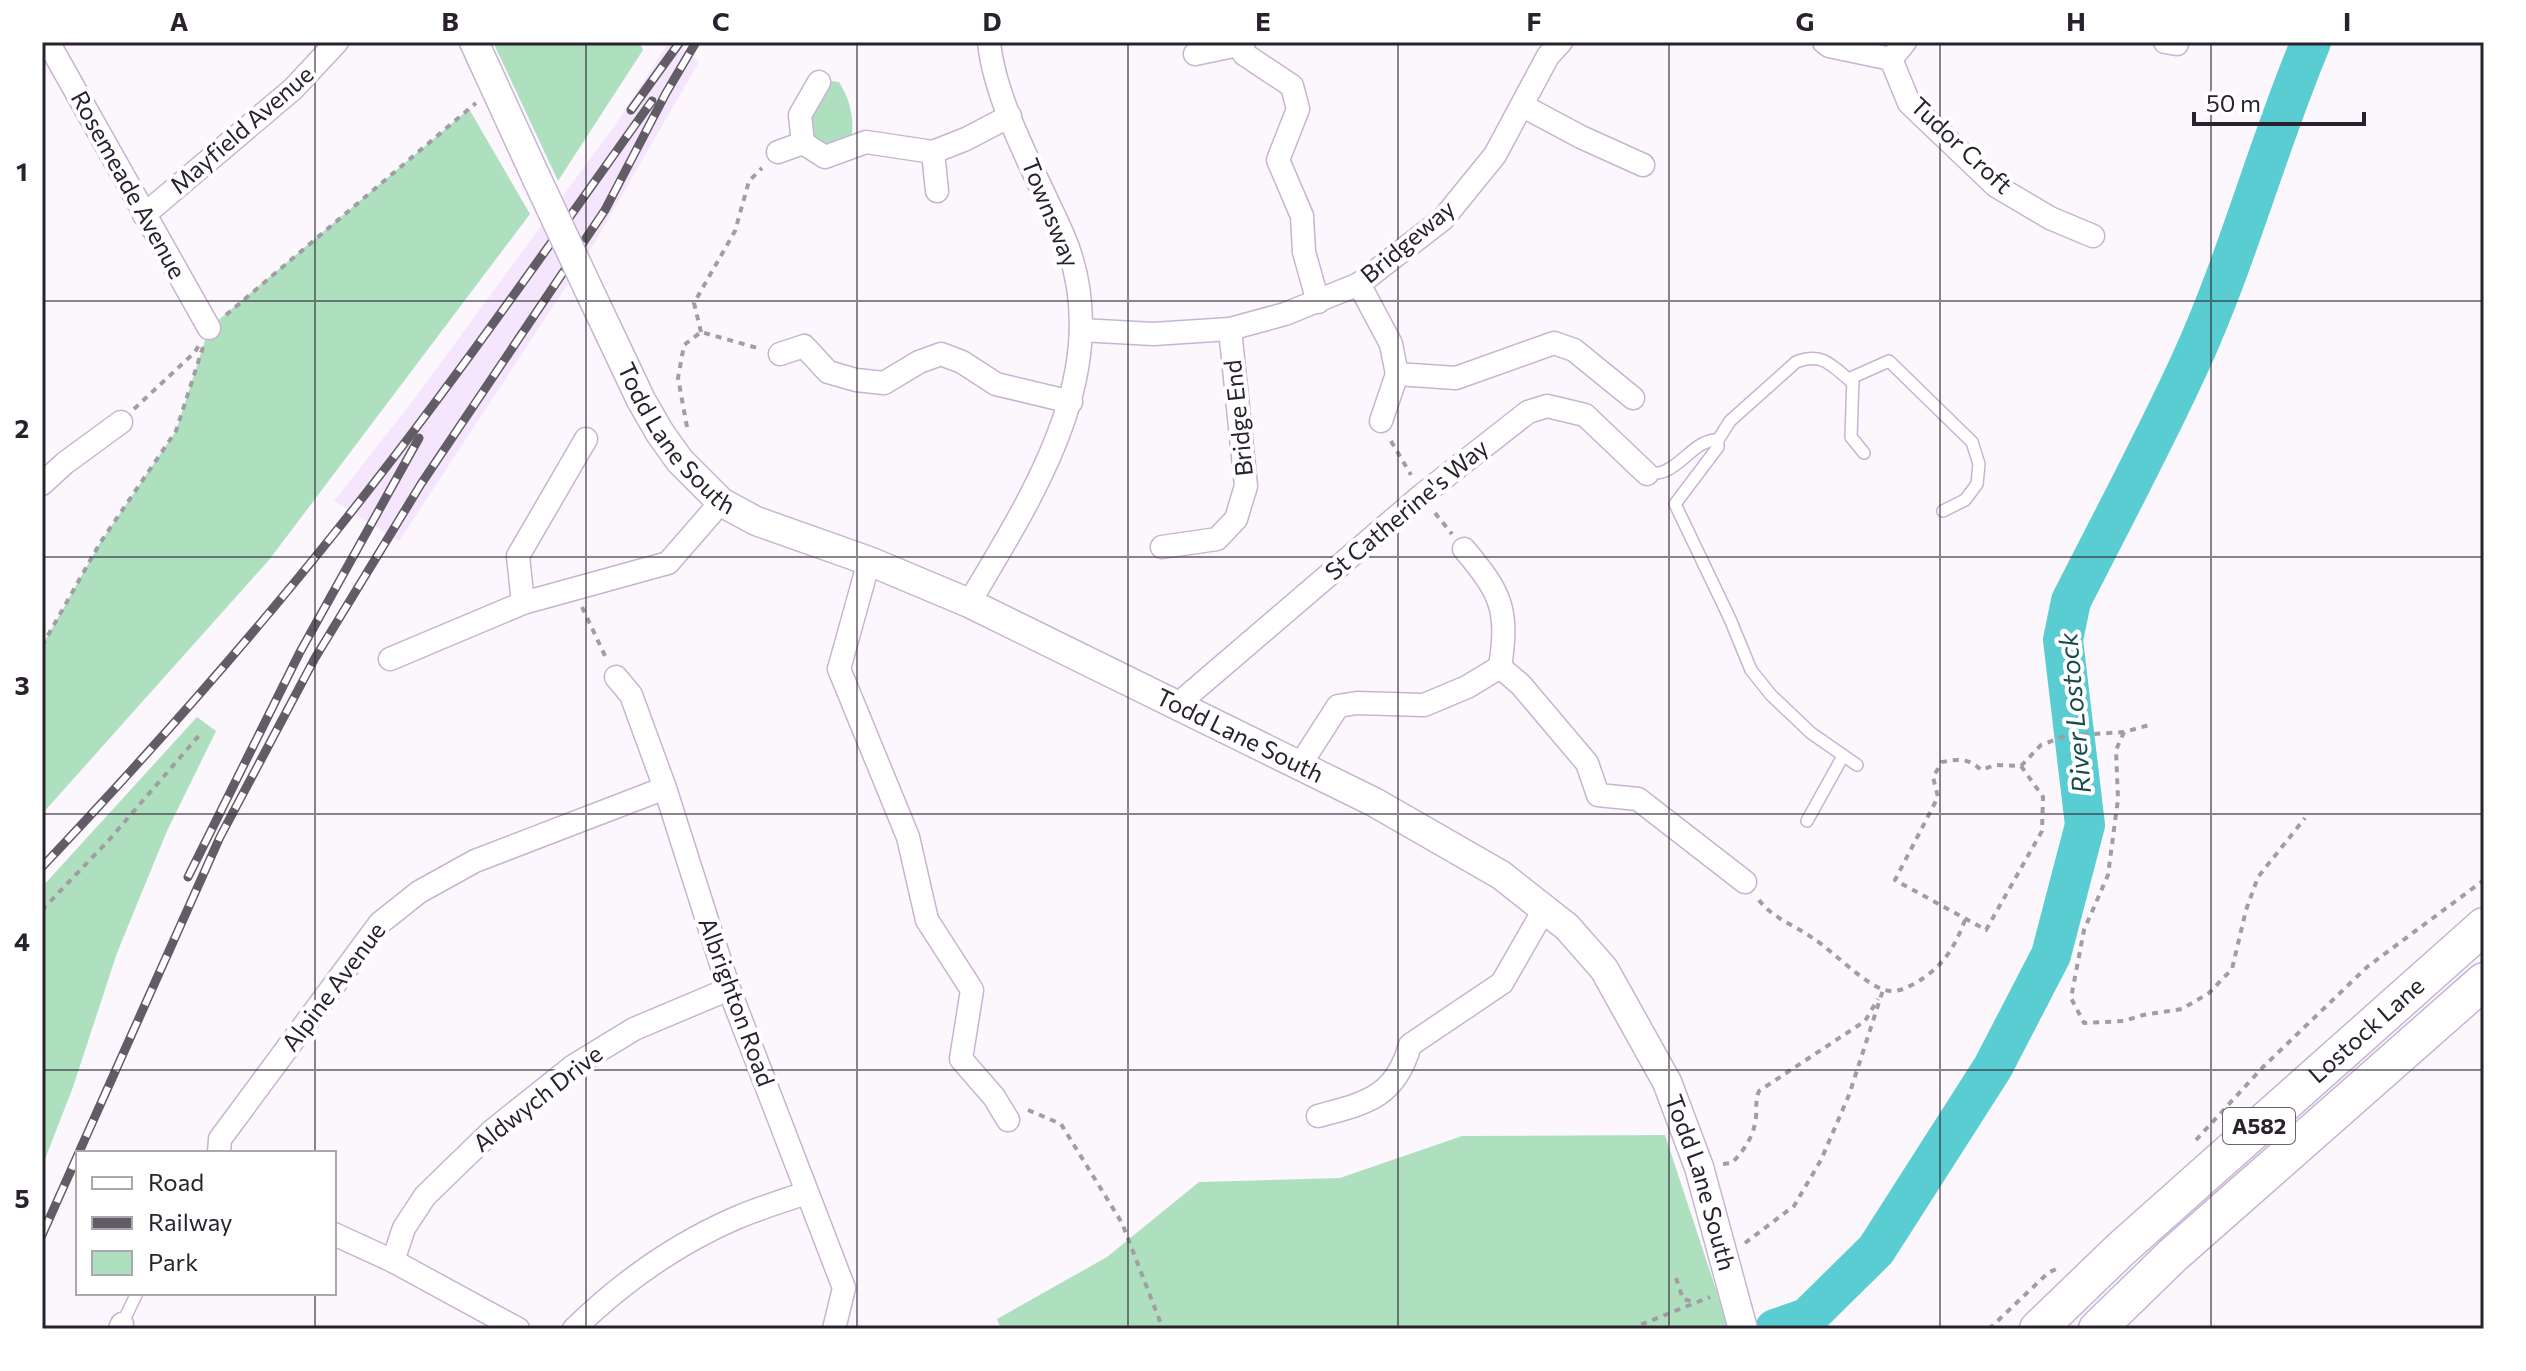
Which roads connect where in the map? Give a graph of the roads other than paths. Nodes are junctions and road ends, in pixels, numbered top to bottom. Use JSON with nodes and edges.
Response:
{"nodes":[{"id":1,"x":48,"y":42,"type":"edge"},
{"id":2,"x":337,"y":42,"type":"edge"},
{"id":3,"x":474,"y":42,"type":"edge"},
{"id":4,"x":989,"y":42,"type":"edge"},
{"id":5,"x":1561,"y":42,"type":"edge"},
{"id":6,"x":1824,"y":42,"type":"edge"},
{"id":7,"x":1243,"y":43,"type":"edge"},
{"id":8,"x":1898,"y":50,"type":"edge"},
{"id":9,"x":1195,"y":54,"type":"dead end"},
{"id":10,"x":819,"y":82,"type":"dead end"},
{"id":11,"x":1523,"y":106,"type":"junction"},
{"id":12,"x":1010,"y":116,"type":"junction"},
{"id":13,"x":803,"y":143,"type":"junction"},
{"id":14,"x":778,"y":152,"type":"road end"},
{"id":15,"x":933,"y":152,"type":"junction"},
{"id":16,"x":1643,"y":165,"type":"dead end"},
{"id":17,"x":937,"y":191,"type":"dead end"},
{"id":18,"x":144,"y":215,"type":"junction"},
{"id":19,"x":2093,"y":236,"type":"dead end"},
{"id":20,"x":1359,"y":284,"type":"junction"},
{"id":21,"x":1318,"y":302,"type":"junction"},
{"id":22,"x":209,"y":328,"type":"road end"},
{"id":23,"x":1230,"y":329,"type":"junction"},
{"id":24,"x":1081,"y":330,"type":"junction"},
{"id":25,"x":780,"y":354,"type":"road end"},
{"id":26,"x":1397,"y":374,"type":"junction"},
{"id":27,"x":1853,"y":383,"type":"junction"},
{"id":28,"x":1633,"y":398,"type":"dead end"},
{"id":29,"x":1071,"y":402,"type":"junction"},
{"id":30,"x":1381,"y":421,"type":"dead end"},
{"id":31,"x":121,"y":422,"type":"road end"},
{"id":32,"x":586,"y":439,"type":"dead end"},
{"id":33,"x":1718,"y":440,"type":"junction"},
{"id":34,"x":1864,"y":453,"type":"dead end"},
{"id":35,"x":1647,"y":474,"type":"joint"},
{"id":36,"x":42,"y":484,"type":"edge"},
{"id":37,"x":721,"y":502,"type":"junction"},
{"id":38,"x":1943,"y":511,"type":"dead end"},
{"id":39,"x":1162,"y":547,"type":"dead end"},
{"id":40,"x":1464,"y":549,"type":"dead end"},
{"id":41,"x":869,"y":561,"type":"junction"},
{"id":42,"x":523,"y":603,"type":"junction"},
{"id":43,"x":969,"y":603,"type":"junction"},
{"id":44,"x":390,"y":659,"type":"dead end"},
{"id":45,"x":1500,"y":667,"type":"junction"},
{"id":46,"x":616,"y":677,"type":"road end"},
{"id":47,"x":1178,"y":704,"type":"junction"},
{"id":48,"x":1843,"y":756,"type":"junction"},
{"id":49,"x":1300,"y":765,"type":"junction"},
{"id":50,"x":1857,"y":765,"type":"dead end"},
{"id":51,"x":665,"y":788,"type":"junction"},
{"id":52,"x":1807,"y":821,"type":"dead end"},
{"id":53,"x":1745,"y":882,"type":"road end"},
{"id":54,"x":1545,"y":908,"type":"junction"},
{"id":55,"x":2484,"y":926,"type":"edge"},
{"id":56,"x":2484,"y":981,"type":"edge"},
{"id":57,"x":729,"y":989,"type":"junction"},
{"id":58,"x":1318,"y":1116,"type":"dead end"},
{"id":59,"x":1008,"y":1120,"type":"dead end"},
{"id":60,"x":219,"y":1151,"type":"edge"},
{"id":61,"x":806,"y":1193,"type":"junction"},
{"id":62,"x":336,"y":1235,"type":"edge"},
{"id":63,"x":393,"y":1261,"type":"junction"},
{"id":64,"x":136,"y":1295,"type":"edge"},
{"id":65,"x":1738,"y":1309,"type":"edge"},
{"id":66,"x":121,"y":1327,"type":"edge"},
{"id":67,"x":518,"y":1329,"type":"edge"},
{"id":68,"x":574,"y":1329,"type":"edge"},
{"id":69,"x":834,"y":1329,"type":"edge"},
{"id":70,"x":2038,"y":1329,"type":"edge"},
{"id":71,"x":2097,"y":1329,"type":"edge"}],
"edges":[{"from":1,"to":18,"type":"street","name":"Rosemeade Avenue"},
{"from":2,"to":18,"type":"street","name":"Mayfield Avenue"},
{"from":3,"to":37,"type":"street","name":"Todd Lane South","bridge":true},
{"from":4,"to":12,"type":"street","name":"Townsway"},
{"from":5,"to":11,"type":"street","name":"Bridgeway"},
{"from":6,"to":8,"type":"street"},
{"from":7,"to":9,"type":"street"},
{"from":7,"to":21,"type":"street"},
{"from":8,"to":19,"type":"street","name":"Tudor Croft"},
{"from":10,"to":13,"type":"street"},
{"from":11,"to":16,"type":"street"},
{"from":11,"to":20,"type":"street","name":"Bridgeway"},
{"from":12,"to":15,"type":"street"},
{"from":12,"to":24,"type":"street","name":"Townsway"},
{"from":13,"to":14,"type":"street"},
{"from":13,"to":15,"type":"street"},
{"from":15,"to":17,"type":"street"},
{"from":18,"to":22,"type":"street","name":"Rosemeade Avenue"},
{"from":20,"to":21,"type":"street","name":"Bridgeway"},
{"from":20,"to":26,"type":"street"},
{"from":21,"to":23,"type":"street","name":"Bridgeway"},
{"from":23,"to":24,"type":"street","name":"Bridgeway"},
{"from":23,"to":39,"type":"street","name":"Bridge End"},
{"from":24,"to":29,"type":"street","name":"Townsway"},
{"from":25,"to":29,"type":"street"},
{"from":26,"to":28,"type":"street"},
{"from":26,"to":30,"type":"street"},
{"from":27,"to":33,"type":"lane"},
{"from":27,"to":34,"type":"lane"},
{"from":27,"to":38,"type":"lane"},
{"from":29,"to":43,"type":"street","name":"Townsway"},
{"from":31,"to":36,"type":"street"},
{"from":32,"to":42,"type":"street"},
{"from":33,"to":35,"type":"lane"},
{"from":33,"to":48,"type":"lane"},
{"from":35,"to":47,"type":"street","name":"St Catherine's Way"},
{"from":37,"to":41,"type":"street","name":"Todd Lane South"},
{"from":37,"to":42,"type":"street"},
{"from":40,"to":45,"type":"street"},
{"from":41,"to":43,"type":"street","name":"Todd Lane South"},
{"from":41,"to":59,"type":"street"},
{"from":42,"to":44,"type":"street"},
{"from":43,"to":47,"type":"street","name":"Todd Lane South"},
{"from":45,"to":49,"type":"street"},
{"from":45,"to":53,"type":"street"},
{"from":46,"to":51,"type":"street","name":"Albrighton Road"},
{"from":47,"to":49,"type":"street","name":"Todd Lane South"},
{"from":48,"to":50,"type":"lane"},
{"from":48,"to":52,"type":"lane"},
{"from":49,"to":54,"type":"street","name":"Todd Lane South"},
{"from":51,"to":57,"type":"street","name":"Albrighton Road"},
{"from":51,"to":60,"type":"street","name":"Alpine Avenue"},
{"from":54,"to":58,"type":"street"},
{"from":54,"to":65,"type":"street","name":"Todd Lane South"},
{"from":55,"to":70,"type":"highway","name":"Lostock Lane","number":"A582"},
{"from":56,"to":71,"type":"highway","name":"Lostock Lane","number":"A582"},
{"from":57,"to":61,"type":"street","name":"Albrighton Road"},
{"from":57,"to":63,"type":"street","name":"Aldwych Drive"},
{"from":61,"to":68,"type":"street"},
{"from":61,"to":69,"type":"street","name":"Albrighton Road"},
{"from":62,"to":63,"type":"street"},
{"from":63,"to":67,"type":"street"},
{"from":64,"to":66,"type":"lane"}]}
